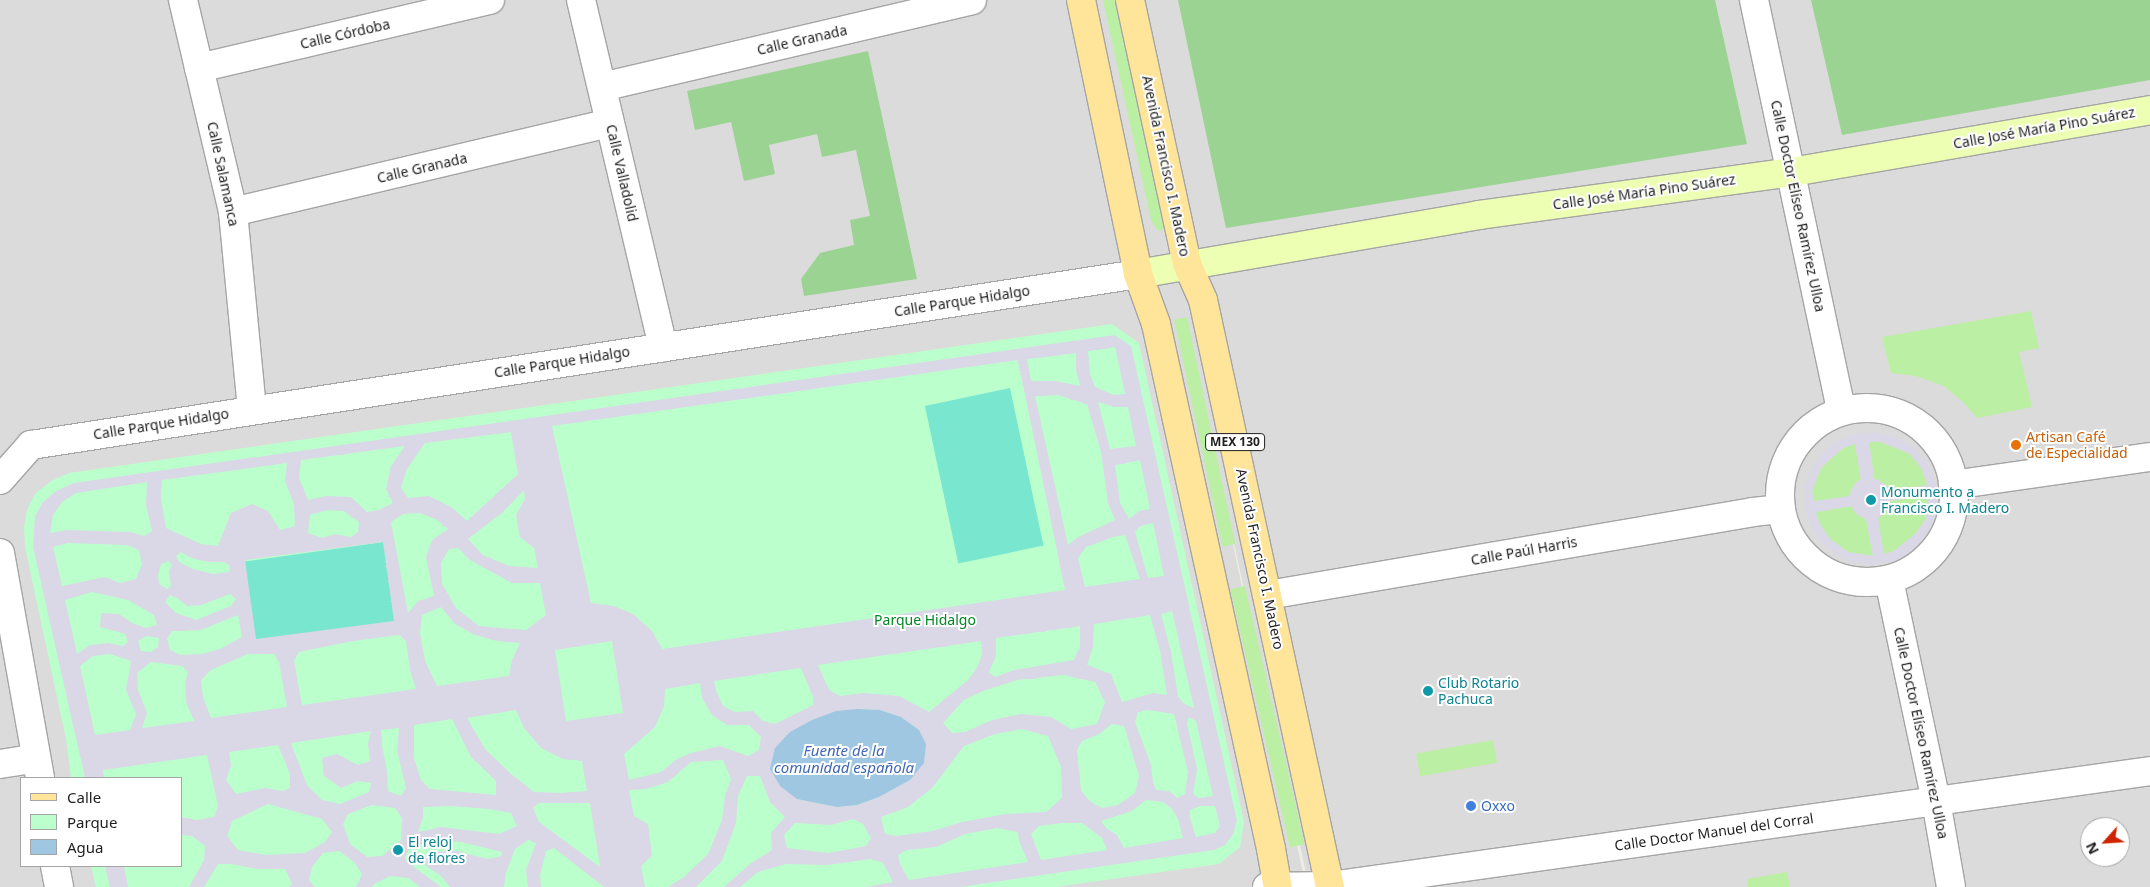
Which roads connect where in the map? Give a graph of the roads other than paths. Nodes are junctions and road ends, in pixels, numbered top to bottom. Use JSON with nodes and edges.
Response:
{"nodes":[{"id":1,"x":183,"y":0,"type":"edge"},
{"id":2,"x":490,"y":0,"type":"edge"},
{"id":3,"x":581,"y":0,"type":"edge"},
{"id":4,"x":972,"y":0,"type":"edge"},
{"id":5,"x":1081,"y":0,"type":"edge"},
{"id":6,"x":1130,"y":0,"type":"edge"},
{"id":7,"x":1754,"y":0,"type":"edge"},
{"id":8,"x":199,"y":68,"type":"junction"},
{"id":9,"x":602,"y":87,"type":"junction"},
{"id":10,"x":2150,"y":110,"type":"edge"},
{"id":11,"x":610,"y":124,"type":"junction"},
{"id":12,"x":1792,"y":172,"type":"junction"},
{"id":13,"x":233,"y":212,"type":"junction"},
{"id":14,"x":1187,"y":264,"type":"junction"},
{"id":15,"x":1138,"y":274,"type":"junction"},
{"id":16,"x":663,"y":347,"type":"junction"},
{"id":17,"x":252,"y":410,"type":"junction"},
{"id":18,"x":1841,"y":411,"type":"junction"},
{"id":19,"x":2150,"y":457,"type":"edge"},
{"id":20,"x":0,"y":480,"type":"edge"},
{"id":21,"x":1953,"y":485,"type":"junction"},
{"id":22,"x":1781,"y":509,"type":"junction"},
{"id":23,"x":0,"y":553,"type":"edge"},
{"id":24,"x":1889,"y":580,"type":"junction"},
{"id":25,"x":1268,"y":595,"type":"junction"},
{"id":26,"x":0,"y":764,"type":"edge"},
{"id":27,"x":38,"y":768,"type":"edge"},
{"id":28,"x":2150,"y":771,"type":"edge"},
{"id":29,"x":1936,"y":801,"type":"junction"},
{"id":30,"x":55,"y":867,"type":"edge"},
{"id":31,"x":1330,"y":886,"type":"edge"},
{"id":32,"x":59,"y":887,"type":"edge"},
{"id":33,"x":1274,"y":887,"type":"edge"},
{"id":34,"x":1951,"y":887,"type":"edge"}],
"edges":[{"from":1,"to":8,"type":"street","name":"Calle Salamanca"},
{"from":2,"to":8,"type":"street","name":"Calle Córdoba"},
{"from":3,"to":9,"type":"street","name":"Calle Valladolid"},
{"from":4,"to":9,"type":"street","name":"Calle Granada"},
{"from":5,"to":15,"type":"main road"},
{"from":6,"to":14,"type":"main road","name":"Avenida Francisco I. Madero","number":"MEX 130"},
{"from":7,"to":12,"type":"street","name":"Calle Doctor Elíseo Ramírez Ulloa"},
{"from":8,"to":13,"type":"street","name":"Calle Salamanca"},
{"from":9,"to":11,"type":"street","name":"Calle Valladolid"},
{"from":10,"to":12,"type":"main road","name":"Calle José María Pino Suárez"},
{"from":11,"to":13,"type":"street","name":"Calle Granada"},
{"from":11,"to":16,"type":"street","name":"Calle Valladolid"},
{"from":12,"to":14,"type":"main road","name":"Calle José María Pino Suárez"},
{"from":12,"to":18,"type":"street","name":"Calle Doctor Elíseo Ramírez Ulloa"},
{"from":13,"to":17,"type":"street","name":"Calle Salamanca"},
{"from":14,"to":15,"type":"main road","name":"Calle José María Pino Suárez"},
{"from":14,"to":25,"type":"main road","name":"Avenida Francisco I. Madero","number":"MEX 130"},
{"from":15,"to":16,"type":"street","name":"Calle Parque Hidalgo"},
{"from":15,"to":33,"type":"main road"},
{"from":16,"to":17,"type":"street","name":"Calle Parque Hidalgo"},
{"from":17,"to":20,"type":"street","name":"Calle Parque Hidalgo"},
{"from":18,"to":21,"type":"street"},
{"from":18,"to":22,"type":"street"},
{"from":19,"to":21,"type":"street"},
{"from":21,"to":24,"type":"street"},
{"from":22,"to":24,"type":"street"},
{"from":22,"to":25,"type":"street","name":"Calle Paúl Harris"},
{"from":23,"to":27,"type":"street"},
{"from":24,"to":29,"type":"street","name":"Calle Doctor Elíseo Ramírez Ulloa"},
{"from":25,"to":31,"type":"main road","name":"Avenida Francisco I. Madero","number":"MEX 130"},
{"from":26,"to":27,"type":"street"},
{"from":28,"to":29,"type":"street","name":"Calle Doctor Manuel del Corral"},
{"from":29,"to":31,"type":"street","name":"Calle Doctor Manuel del Corral"},
{"from":29,"to":34,"type":"street","name":"Calle Doctor Elíseo Ramírez Ulloa"},
{"from":30,"to":32,"type":"street"},
{"from":31,"to":33,"type":"street","name":"Calle Doctor Manuel del Corral"}]}
